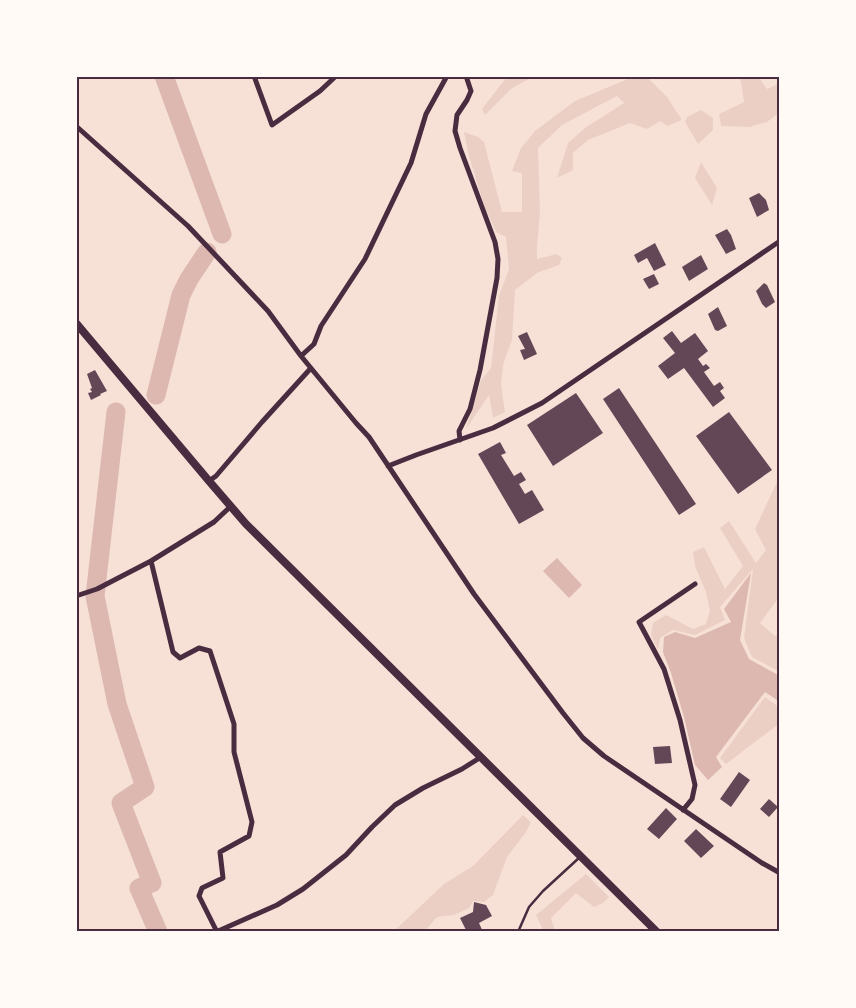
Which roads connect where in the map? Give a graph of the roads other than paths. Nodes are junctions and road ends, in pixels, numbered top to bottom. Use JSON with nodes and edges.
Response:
{"nodes":[{"id":1,"x":254,"y":76,"type":"edge"},
{"id":2,"x":336,"y":76,"type":"edge"},
{"id":3,"x":447,"y":76,"type":"edge"},
{"id":4,"x":466,"y":76,"type":"edge"},
{"id":5,"x":76,"y":126,"type":"edge"},
{"id":6,"x":780,"y":242,"type":"edge"},
{"id":7,"x":76,"y":322,"type":"edge"},
{"id":8,"x":301,"y":356,"type":"junction"},
{"id":9,"x":311,"y":368,"type":"junction"},
{"id":10,"x":460,"y":440,"type":"junction"},
{"id":11,"x":388,"y":466,"type":"junction"},
{"id":12,"x":209,"y":482,"type":"junction"},
{"id":13,"x":231,"y":506,"type":"junction"},
{"id":14,"x":151,"y":561,"type":"junction"},
{"id":15,"x":695,"y":584,"type":"dead end"},
{"id":16,"x":76,"y":596,"type":"edge"},
{"id":17,"x":481,"y":757,"type":"junction"},
{"id":18,"x":683,"y":810,"type":"junction"},
{"id":19,"x":581,"y":856,"type":"junction"},
{"id":20,"x":780,"y":873,"type":"edge"},
{"id":21,"x":217,"y":932,"type":"edge"},
{"id":22,"x":518,"y":932,"type":"edge"},
{"id":23,"x":657,"y":932,"type":"edge"}],
"edges":[{"from":1,"to":2,"type":"street"},
{"from":3,"to":8,"type":"street"},
{"from":4,"to":10,"type":"street"},
{"from":5,"to":8,"type":"street"},
{"from":6,"to":10,"type":"street"},
{"from":7,"to":12,"type":"main road"},
{"from":8,"to":9,"type":"street"},
{"from":9,"to":11,"type":"street"},
{"from":9,"to":12,"type":"street"},
{"from":10,"to":11,"type":"street"},
{"from":11,"to":18,"type":"street"},
{"from":12,"to":13,"type":"main road"},
{"from":13,"to":14,"type":"street"},
{"from":13,"to":17,"type":"main road"},
{"from":14,"to":16,"type":"street"},
{"from":14,"to":21,"type":"street"},
{"from":15,"to":18,"type":"street"},
{"from":17,"to":19,"type":"main road"},
{"from":17,"to":21,"type":"street"},
{"from":18,"to":20,"type":"street"},
{"from":19,"to":22,"type":"lane"},
{"from":19,"to":23,"type":"main road"}]}
